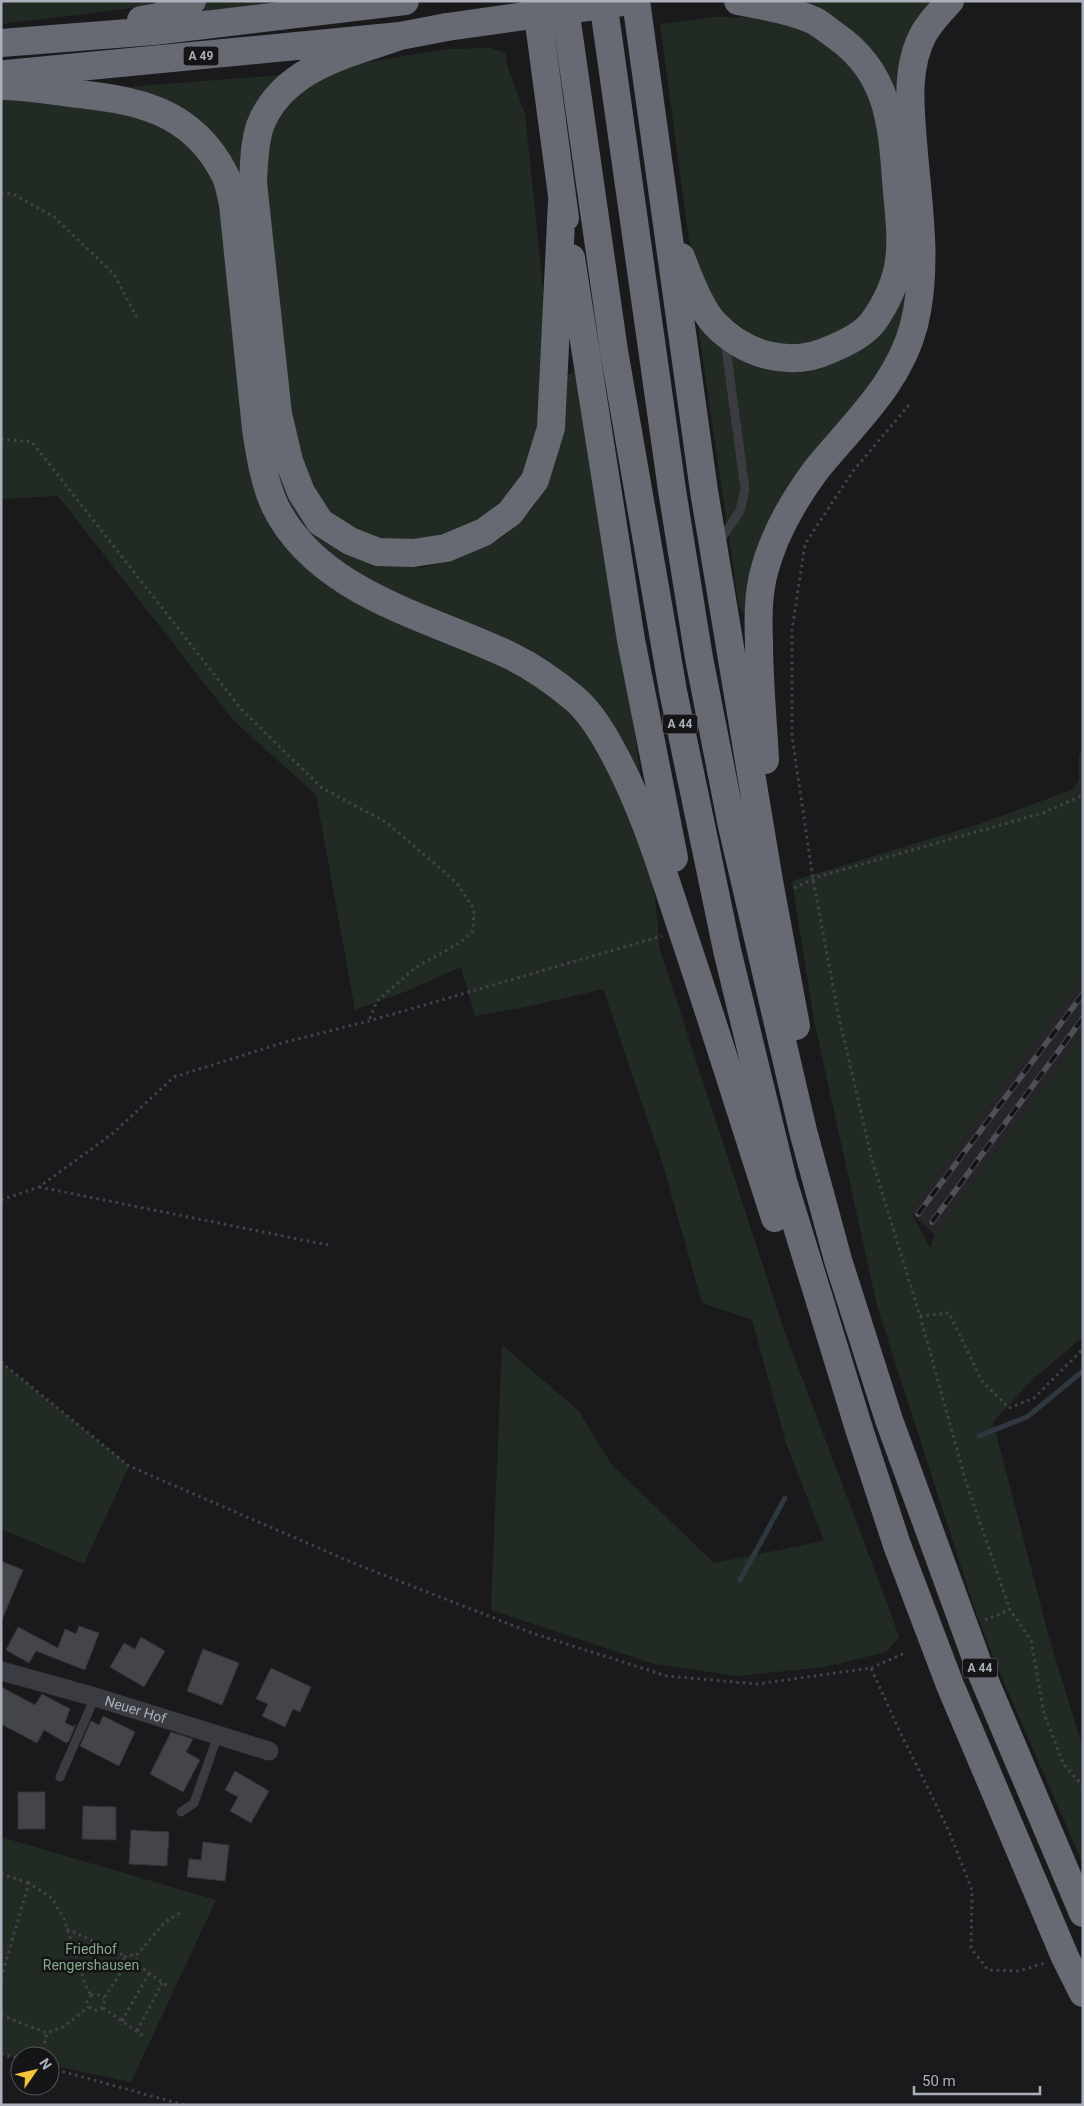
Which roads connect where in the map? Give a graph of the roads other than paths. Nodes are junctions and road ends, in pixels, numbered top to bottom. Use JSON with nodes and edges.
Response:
{"nodes":[{"id":1,"x":192,"y":1,"type":"edge"},
{"id":2,"x":405,"y":1,"type":"edge"},
{"id":3,"x":536,"y":1,"type":"edge"},
{"id":4,"x":564,"y":1,"type":"edge"},
{"id":5,"x":603,"y":1,"type":"edge"},
{"id":6,"x":631,"y":1,"type":"edge"},
{"id":7,"x":636,"y":1,"type":"edge"},
{"id":8,"x":738,"y":1,"type":"edge"},
{"id":9,"x":950,"y":1,"type":"edge"},
{"id":10,"x":400,"y":36,"type":"junction"},
{"id":11,"x":14,"y":42,"type":"edge"},
{"id":12,"x":1,"y":74,"type":"edge"},
{"id":13,"x":1,"y":86,"type":"edge"},
{"id":14,"x":661,"y":188,"type":"junction"},
{"id":15,"x":562,"y":201,"type":"junction"},
{"id":16,"x":724,"y":331,"type":"junction"},
{"id":17,"x":714,"y":550,"type":"junction"},
{"id":18,"x":782,"y":884,"type":"junction"},
{"id":19,"x":702,"y":989,"type":"junction"},
{"id":20,"x":889,"y":1420,"type":"junction"},
{"id":21,"x":860,"y":1432,"type":"junction"},
{"id":22,"x":1,"y":1671,"type":"edge"},
{"id":23,"x":95,"y":1697,"type":"junction"},
{"id":24,"x":218,"y":1735,"type":"junction"},
{"id":25,"x":270,"y":1751,"type":"dead end"},
{"id":26,"x":60,"y":1777,"type":"dead end"},
{"id":27,"x":181,"y":1812,"type":"dead end"},
{"id":28,"x":1083,"y":1913,"type":"edge"},
{"id":29,"x":1083,"y":1993,"type":"edge"}],
"edges":[{"from":1,"to":11,"type":"highway"},
{"from":2,"to":11,"type":"highway","number":"A 49"},
{"from":3,"to":15,"type":"highway"},
{"from":4,"to":21,"type":"highway","number":"A 44"},
{"from":5,"to":20,"type":"highway","number":"A 44"},
{"from":6,"to":10,"type":"highway","number":"A 49","bridge":true},
{"from":7,"to":14,"type":"highway"},
{"from":8,"to":16,"type":"highway"},
{"from":9,"to":18,"type":"highway"},
{"from":10,"to":12,"type":"highway","number":"A 49"},
{"from":10,"to":15,"type":"highway"},
{"from":13,"to":19,"type":"highway"},
{"from":14,"to":16,"type":"highway"},
{"from":14,"to":17,"type":"highway"},
{"from":15,"to":19,"type":"highway"},
{"from":16,"to":17,"type":"lane"},
{"from":17,"to":18,"type":"highway"},
{"from":18,"to":20,"type":"highway"},
{"from":19,"to":21,"type":"highway"},
{"from":20,"to":28,"type":"highway","number":"A 44"},
{"from":21,"to":29,"type":"highway","number":"A 44"},
{"from":22,"to":23,"type":"street","name":"Neuer Hof"},
{"from":23,"to":24,"type":"street","name":"Neuer Hof"},
{"from":23,"to":26,"type":"lane"},
{"from":24,"to":25,"type":"street","name":"Neuer Hof"},
{"from":24,"to":27,"type":"lane"}]}
